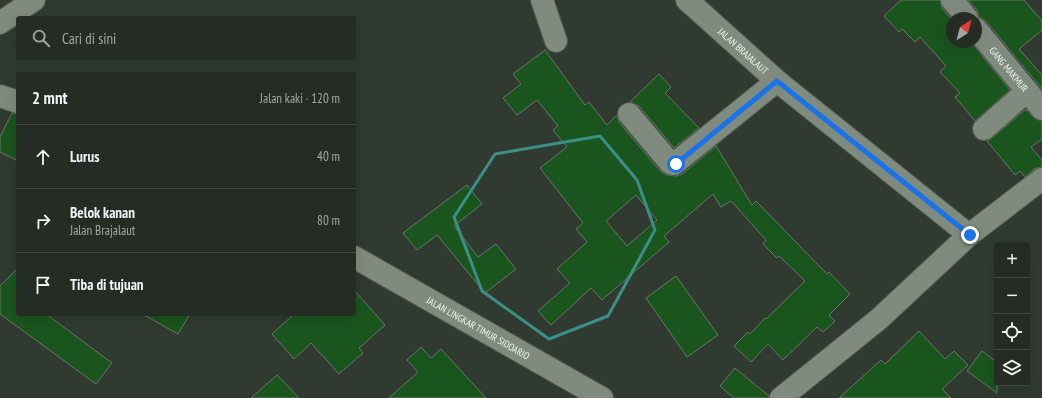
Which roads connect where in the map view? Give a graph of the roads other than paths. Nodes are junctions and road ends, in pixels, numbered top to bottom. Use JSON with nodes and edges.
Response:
{"nodes":[{"id":1,"x":34,"y":0,"type":"edge"},
{"id":2,"x":542,"y":0,"type":"edge"},
{"id":3,"x":688,"y":0,"type":"edge"},
{"id":4,"x":952,"y":0,"type":"edge"},
{"id":5,"x":962,"y":12,"type":"edge"},
{"id":6,"x":0,"y":22,"type":"edge"},
{"id":7,"x":982,"y":36,"type":"edge"},
{"id":8,"x":556,"y":41,"type":"dead end"},
{"id":9,"x":777,"y":81,"type":"junction"},
{"id":10,"x":1027,"y":91,"type":"junction"},
{"id":11,"x":0,"y":96,"type":"edge"},
{"id":12,"x":16,"y":101,"type":"edge"},
{"id":13,"x":1042,"y":109,"type":"edge"},
{"id":14,"x":629,"y":114,"type":"dead end"},
{"id":15,"x":984,"y":129,"type":"dead end"},
{"id":16,"x":1042,"y":179,"type":"edge"},
{"id":17,"x":978,"y":229,"type":"junction"},
{"id":18,"x":356,"y":258,"type":"edge"},
{"id":19,"x":602,"y":398,"type":"edge"},
{"id":20,"x":781,"y":398,"type":"edge"}],
"edges":[{"from":1,"to":6,"type":"street"},
{"from":2,"to":8,"type":"street"},
{"from":3,"to":9,"type":"street","name":"JALAN BRAJALAUT"},
{"from":4,"to":5,"type":"street"},
{"from":7,"to":10,"type":"street","name":"GANG MAKMUR"},
{"from":9,"to":14,"type":"street"},
{"from":9,"to":17,"type":"street","name":"JALAN BRAJALAUT"},
{"from":10,"to":13,"type":"street","name":"GANG MAKMUR"},
{"from":10,"to":15,"type":"street"},
{"from":11,"to":12,"type":"street"},
{"from":16,"to":17,"type":"street"},
{"from":17,"to":20,"type":"street"},
{"from":18,"to":19,"type":"street","name":"JALAN LINGKAR TIMUR SIDOARJO"}]}
